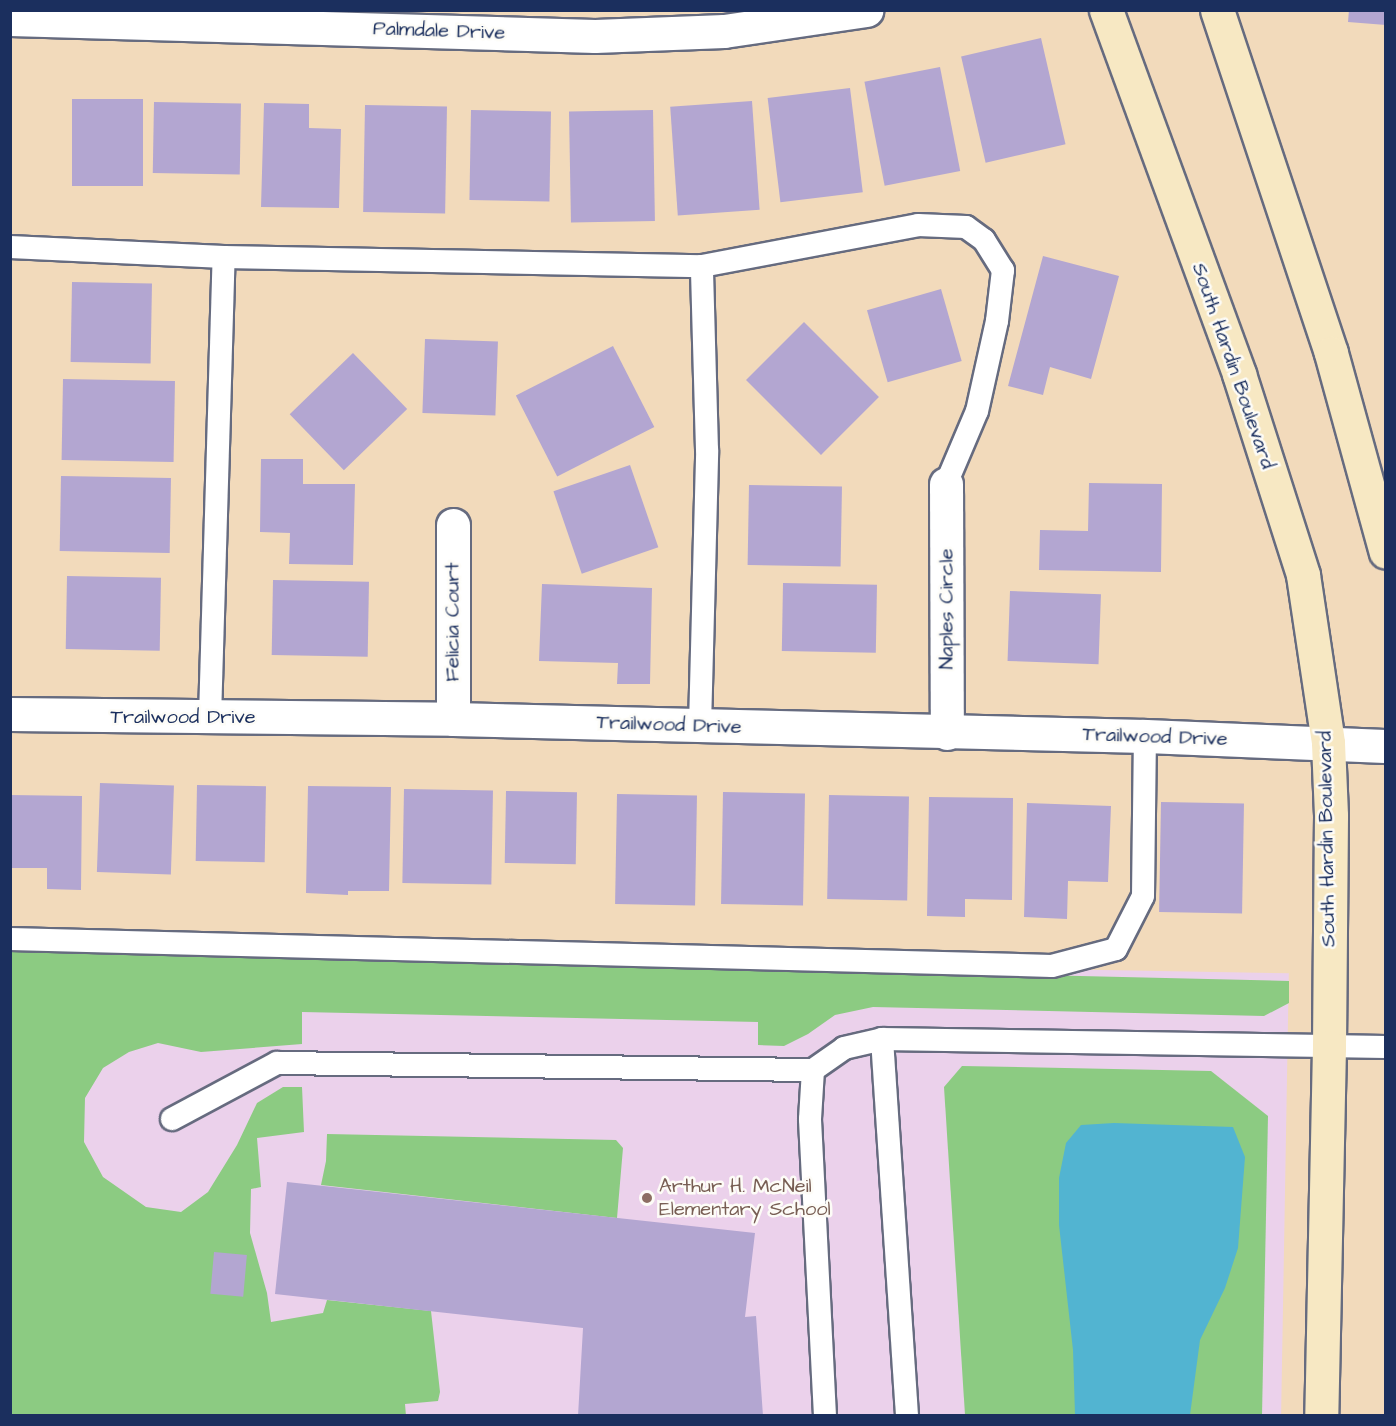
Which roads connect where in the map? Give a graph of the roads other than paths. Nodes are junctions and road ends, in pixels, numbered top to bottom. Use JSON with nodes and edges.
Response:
{"nodes":[{"id":1,"x":866,"y":10,"type":"edge"},
{"id":2,"x":1106,"y":10,"type":"edge"},
{"id":3,"x":1217,"y":10,"type":"edge"},
{"id":4,"x":10,"y":19,"type":"edge"},
{"id":5,"x":10,"y":247,"type":"edge"},
{"id":6,"x":224,"y":257,"type":"junction"},
{"id":7,"x":702,"y":266,"type":"junction"},
{"id":8,"x":946,"y":484,"type":"joint"},
{"id":9,"x":453,"y":525,"type":"dead end"},
{"id":10,"x":1386,"y":552,"type":"edge"},
{"id":11,"x":10,"y":714,"type":"edge"},
{"id":12,"x":210,"y":717,"type":"junction"},
{"id":13,"x":453,"y":719,"type":"junction"},
{"id":14,"x":700,"y":726,"type":"junction"},
{"id":15,"x":947,"y":733,"type":"junction"},
{"id":16,"x":1145,"y":736,"type":"junction"},
{"id":17,"x":1328,"y":743,"type":"junction"},
{"id":18,"x":1386,"y":746,"type":"edge"},
{"id":19,"x":10,"y":939,"type":"edge"},
{"id":20,"x":882,"y":1039,"type":"junction"},
{"id":21,"x":1329,"y":1047,"type":"junction"},
{"id":22,"x":1386,"y":1047,"type":"edge"},
{"id":23,"x":813,"y":1070,"type":"junction"},
{"id":24,"x":172,"y":1119,"type":"dead end"},
{"id":25,"x":825,"y":1416,"type":"edge"},
{"id":26,"x":908,"y":1416,"type":"edge"},
{"id":27,"x":1321,"y":1416,"type":"edge"}],
"edges":[{"from":1,"to":4,"type":"street","name":"Palmdale Drive"},
{"from":2,"to":17,"type":"main road","name":"South Hardin Boulevard"},
{"from":3,"to":10,"type":"main road"},
{"from":5,"to":6,"type":"lane"},
{"from":6,"to":7,"type":"lane"},
{"from":6,"to":12,"type":"lane"},
{"from":7,"to":8,"type":"lane"},
{"from":7,"to":14,"type":"lane"},
{"from":8,"to":15,"type":"street","name":"Naples Circle"},
{"from":9,"to":13,"type":"street","name":"Felicia Court"},
{"from":11,"to":12,"type":"street","name":"Trailwood Drive"},
{"from":12,"to":13,"type":"street","name":"Trailwood Drive"},
{"from":13,"to":14,"type":"street","name":"Trailwood Drive"},
{"from":14,"to":15,"type":"street","name":"Trailwood Drive"},
{"from":15,"to":16,"type":"street","name":"Trailwood Drive"},
{"from":16,"to":17,"type":"street","name":"Trailwood Drive"},
{"from":16,"to":19,"type":"lane"},
{"from":17,"to":18,"type":"street","name":"Trailwood Drive"},
{"from":17,"to":21,"type":"main road","name":"South Hardin Boulevard"},
{"from":20,"to":21,"type":"lane"},
{"from":20,"to":23,"type":"lane"},
{"from":20,"to":26,"type":"lane"},
{"from":21,"to":22,"type":"lane"},
{"from":21,"to":27,"type":"main road","name":"South Hardin Boulevard"},
{"from":23,"to":24,"type":"lane"},
{"from":23,"to":25,"type":"lane"}]}
